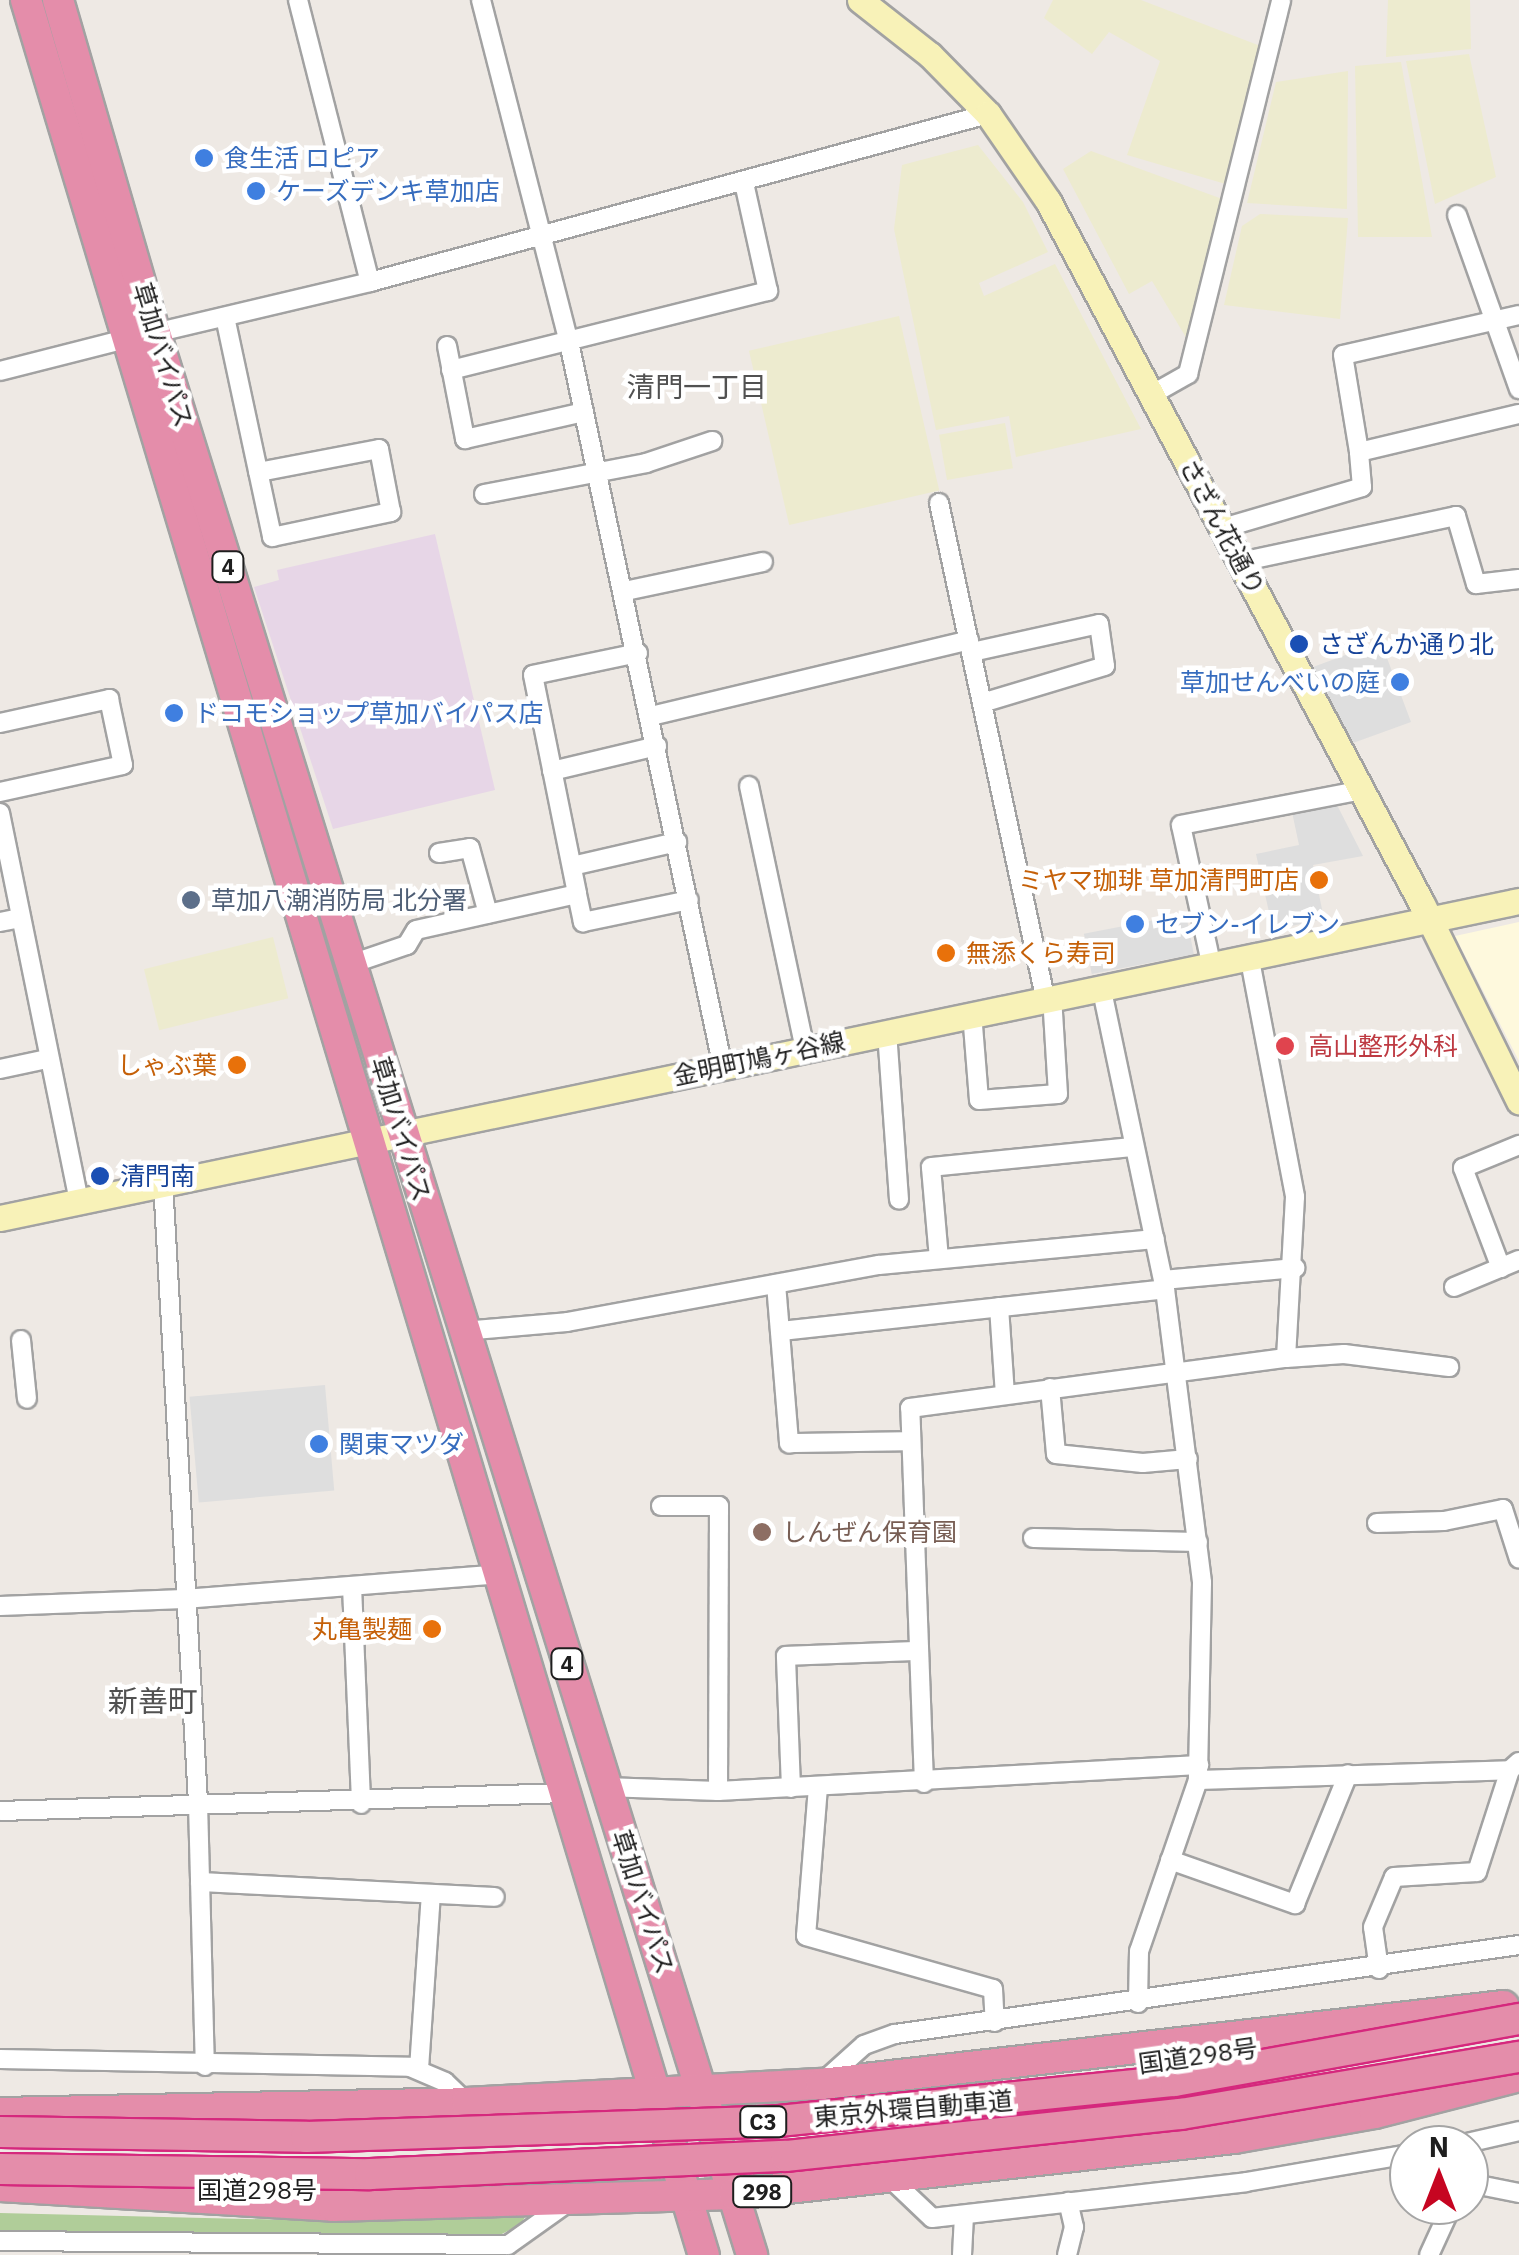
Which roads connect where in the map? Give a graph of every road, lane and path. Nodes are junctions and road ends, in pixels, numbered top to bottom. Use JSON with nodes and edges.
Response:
{"nodes":[{"id":1,"x":26,"y":0,"type":"edge"},
{"id":2,"x":58,"y":0,"type":"edge"},
{"id":3,"x":298,"y":0,"type":"edge"},
{"id":4,"x":481,"y":0,"type":"edge"},
{"id":5,"x":860,"y":0,"type":"edge"},
{"id":6,"x":1281,"y":0,"type":"edge"},
{"id":7,"x":988,"y":114,"type":"junction"},
{"id":8,"x":744,"y":183,"type":"junction"},
{"id":9,"x":1457,"y":215,"type":"dead end"},
{"id":10,"x":545,"y":236,"type":"junction"},
{"id":11,"x":370,"y":282,"type":"junction"},
{"id":12,"x":1519,"y":315,"type":"edge"},
{"id":13,"x":224,"y":316,"type":"junction"},
{"id":14,"x":1495,"y":321,"type":"junction"},
{"id":15,"x":142,"y":335,"type":"junction"},
{"id":16,"x":569,"y":342,"type":"junction"},
{"id":17,"x":447,"y":346,"type":"dead end"},
{"id":18,"x":0,"y":370,"type":"edge"},
{"id":19,"x":451,"y":370,"type":"junction"},
{"id":20,"x":1519,"y":389,"type":"edge"},
{"id":21,"x":1151,"y":395,"type":"junction"},
{"id":22,"x":584,"y":412,"type":"junction"},
{"id":23,"x":1519,"y":414,"type":"edge"},
{"id":24,"x":712,"y":441,"type":"dead end"},
{"id":25,"x":1359,"y":452,"type":"junction"},
{"id":26,"x":258,"y":472,"type":"junction"},
{"id":27,"x":597,"y":472,"type":"junction"},
{"id":28,"x":484,"y":494,"type":"dead end"},
{"id":29,"x":939,"y":502,"type":"dead end"},
{"id":30,"x":1222,"y":528,"type":"junction"},
{"id":31,"x":763,"y":562,"type":"dead end"},
{"id":32,"x":1240,"y":562,"type":"junction"},
{"id":33,"x":1519,"y":579,"type":"edge"},
{"id":34,"x":624,"y":591,"type":"junction"},
{"id":35,"x":970,"y":646,"type":"junction"},
{"id":36,"x":638,"y":653,"type":"junction"},
{"id":37,"x":982,"y":703,"type":"junction"},
{"id":38,"x":651,"y":716,"type":"junction"},
{"id":39,"x":0,"y":722,"type":"edge"},
{"id":40,"x":657,"y":746,"type":"junction"},
{"id":41,"x":552,"y":771,"type":"junction"},
{"id":42,"x":750,"y":786,"type":"dead end"},
{"id":43,"x":1362,"y":790,"type":"junction"},
{"id":44,"x":0,"y":792,"type":"edge"},
{"id":45,"x":0,"y":813,"type":"edge"},
{"id":46,"x":677,"y":842,"type":"junction"},
{"id":47,"x":4,"y":852,"type":"edge"},
{"id":48,"x":439,"y":853,"type":"dead end"},
{"id":49,"x":572,"y":866,"type":"junction"},
{"id":50,"x":578,"y":894,"type":"junction"},
{"id":51,"x":689,"y":900,"type":"junction"},
{"id":52,"x":1519,"y":900,"type":"edge"},
{"id":53,"x":488,"y":914,"type":"junction"},
{"id":54,"x":20,"y":918,"type":"junction"},
{"id":55,"x":1427,"y":920,"type":"junction"},
{"id":56,"x":0,"y":922,"type":"edge"},
{"id":57,"x":1249,"y":955,"type":"junction"},
{"id":58,"x":1211,"y":963,"type":"junction"},
{"id":59,"x":351,"y":964,"type":"junction"},
{"id":60,"x":1102,"y":986,"type":"junction"},
{"id":61,"x":1049,"y":996,"type":"junction"},
{"id":62,"x":972,"y":1013,"type":"junction"},
{"id":63,"x":887,"y":1032,"type":"junction"},
{"id":64,"x":806,"y":1050,"type":"junction"},
{"id":65,"x":47,"y":1059,"type":"junction"},
{"id":66,"x":724,"y":1068,"type":"junction"},
{"id":67,"x":0,"y":1069,"type":"edge"},
{"id":68,"x":1519,"y":1101,"type":"edge"},
{"id":69,"x":402,"y":1133,"type":"junction"},
{"id":70,"x":371,"y":1136,"type":"junction"},
{"id":71,"x":1519,"y":1145,"type":"edge"},
{"id":72,"x":1133,"y":1147,"type":"junction"},
{"id":73,"x":163,"y":1182,"type":"junction"},
{"id":74,"x":899,"y":1200,"type":"dead end"},
{"id":75,"x":78,"y":1201,"type":"junction"},
{"id":76,"x":0,"y":1218,"type":"edge"},
{"id":77,"x":1154,"y":1239,"type":"junction"},
{"id":78,"x":939,"y":1258,"type":"junction"},
{"id":79,"x":1519,"y":1260,"type":"edge"},
{"id":80,"x":1295,"y":1268,"type":"junction"},
{"id":81,"x":1500,"y":1268,"type":"junction"},
{"id":82,"x":776,"y":1284,"type":"junction"},
{"id":83,"x":1164,"y":1284,"type":"junction"},
{"id":84,"x":1454,"y":1287,"type":"dead end"},
{"id":85,"x":999,"y":1307,"type":"junction"},
{"id":86,"x":463,"y":1331,"type":"junction"},
{"id":87,"x":780,"y":1331,"type":"junction"},
{"id":88,"x":21,"y":1340,"type":"dead end"},
{"id":89,"x":1286,"y":1358,"type":"junction"},
{"id":90,"x":1450,"y":1367,"type":"dead end"},
{"id":91,"x":1175,"y":1371,"type":"junction"},
{"id":92,"x":1050,"y":1388,"type":"junction"},
{"id":93,"x":1004,"y":1395,"type":"junction"},
{"id":94,"x":27,"y":1400,"type":"dead end"},
{"id":95,"x":911,"y":1441,"type":"junction"},
{"id":96,"x":1188,"y":1459,"type":"junction"},
{"id":97,"x":661,"y":1506,"type":"dead end"},
{"id":98,"x":1378,"y":1523,"type":"dead end"},
{"id":99,"x":1033,"y":1538,"type":"dead end"},
{"id":100,"x":1198,"y":1542,"type":"junction"},
{"id":101,"x":1519,"y":1558,"type":"edge"},
{"id":102,"x":504,"y":1574,"type":"junction"},
{"id":103,"x":352,"y":1586,"type":"junction"},
{"id":104,"x":184,"y":1599,"type":"junction"},
{"id":105,"x":0,"y":1606,"type":"edge"},
{"id":106,"x":919,"y":1651,"type":"junction"},
{"id":107,"x":1515,"y":1766,"type":"edge"},
{"id":108,"x":1198,"y":1772,"type":"junction"},
{"id":109,"x":1348,"y":1774,"type":"junction"},
{"id":110,"x":924,"y":1783,"type":"junction"},
{"id":111,"x":604,"y":1787,"type":"junction"},
{"id":112,"x":818,"y":1787,"type":"junction"},
{"id":113,"x":791,"y":1788,"type":"junction"},
{"id":114,"x":718,"y":1791,"type":"junction"},
{"id":115,"x":565,"y":1793,"type":"junction"},
{"id":116,"x":198,"y":1803,"type":"junction"},
{"id":117,"x":361,"y":1804,"type":"junction"},
{"id":118,"x":0,"y":1810,"type":"edge"},
{"id":119,"x":1170,"y":1860,"type":"junction"},
{"id":120,"x":200,"y":1882,"type":"junction"},
{"id":121,"x":431,"y":1894,"type":"junction"},
{"id":122,"x":495,"y":1897,"type":"dead end"},
{"id":123,"x":1519,"y":1945,"type":"edge"},
{"id":124,"x":1380,"y":1969,"type":"junction"},
{"id":125,"x":1138,"y":2003,"type":"junction"},
{"id":126,"x":1514,"y":2009,"type":"edge"},
{"id":127,"x":995,"y":2022,"type":"junction"},
{"id":128,"x":0,"y":2060,"type":"edge"},
{"id":129,"x":206,"y":2066,"type":"junction"},
{"id":130,"x":419,"y":2070,"type":"junction"},
{"id":131,"x":1518,"y":2070,"type":"edge"},
{"id":132,"x":821,"y":2084,"type":"junction"},
{"id":133,"x":704,"y":2090,"type":"junction"},
{"id":134,"x":656,"y":2094,"type":"junction"},
{"id":135,"x":875,"y":2095,"type":"tunnel mouth"},
{"id":136,"x":468,"y":2111,"type":"junction"},
{"id":137,"x":0,"y":2114,"type":"edge"},
{"id":138,"x":0,"y":2132,"type":"edge"},
{"id":139,"x":1519,"y":2132,"type":"edge"},
{"id":140,"x":1489,"y":2138,"type":"edge"},
{"id":141,"x":1389,"y":2157,"type":"edge"},
{"id":142,"x":0,"y":2168,"type":"edge"},
{"id":143,"x":892,"y":2172,"type":"junction"},
{"id":144,"x":0,"y":2185,"type":"edge"},
{"id":145,"x":1489,"y":2186,"type":"edge"},
{"id":146,"x":515,"y":2188,"type":"dead end"},
{"id":147,"x":1519,"y":2193,"type":"edge"},
{"id":148,"x":734,"y":2194,"type":"junction"},
{"id":149,"x":686,"y":2197,"type":"junction"},
{"id":150,"x":570,"y":2201,"type":"junction"},
{"id":151,"x":1068,"y":2202,"type":"junction"},
{"id":152,"x":964,"y":2215,"type":"junction"},
{"id":153,"x":1443,"y":2225,"type":"edge"},
{"id":154,"x":0,"y":2241,"type":"edge"},
{"id":155,"x":21,"y":2248,"type":"edge"},
{"id":156,"x":219,"y":2251,"type":"edge"},
{"id":157,"x":704,"y":2255,"type":"edge"},
{"id":158,"x":752,"y":2255,"type":"edge"},
{"id":159,"x":962,"y":2255,"type":"edge"},
{"id":160,"x":1068,"y":2255,"type":"edge"},
{"id":161,"x":1429,"y":2255,"type":"edge"}],
"edges":[{"from":1,"to":15,"type":"highway","name":"草加バイパス","number":"4"},
{"from":2,"to":15,"type":"highway","name":"草加バイパス","number":"4"},
{"from":3,"to":11,"type":"street"},
{"from":4,"to":10,"type":"street"},
{"from":5,"to":7,"type":"main road","name":"さざん花通り"},
{"from":6,"to":21,"type":"street"},
{"from":7,"to":8,"type":"street"},
{"from":7,"to":21,"type":"main road","name":"さざん花通り"},
{"from":8,"to":10,"type":"street"},
{"from":8,"to":16,"type":"street"},
{"from":9,"to":14,"type":"street"},
{"from":10,"to":11,"type":"street"},
{"from":10,"to":16,"type":"street"},
{"from":11,"to":13,"type":"street"},
{"from":12,"to":14,"type":"street"},
{"from":13,"to":15,"type":"street"},
{"from":13,"to":26,"type":"street"},
{"from":14,"to":20,"type":"street"},
{"from":14,"to":25,"type":"street"},
{"from":15,"to":18,"type":"street"},
{"from":15,"to":59,"type":"highway","name":"草加バイパス","number":"4"},
{"from":15,"to":70,"type":"highway","name":"草加バイパス","number":"4"},
{"from":16,"to":19,"type":"street"},
{"from":16,"to":22,"type":"street"},
{"from":17,"to":19,"type":"street"},
{"from":19,"to":22,"type":"street"},
{"from":21,"to":30,"type":"main road","name":"さざん花通り"},
{"from":22,"to":27,"type":"street"},
{"from":23,"to":25,"type":"street"},
{"from":24,"to":27,"type":"street"},
{"from":25,"to":30,"type":"street"},
{"from":26,"to":26,"type":"street"},
{"from":27,"to":28,"type":"street"},
{"from":27,"to":34,"type":"street"},
{"from":29,"to":35,"type":"street"},
{"from":30,"to":32,"type":"main road","name":"さざん花通り"},
{"from":31,"to":34,"type":"street"},
{"from":32,"to":33,"type":"street"},
{"from":32,"to":43,"type":"main road","name":"さざん花通り"},
{"from":34,"to":36,"type":"street"},
{"from":35,"to":37,"type":"street"},
{"from":35,"to":37,"type":"street"},
{"from":35,"to":38,"type":"street"},
{"from":36,"to":38,"type":"street"},
{"from":36,"to":41,"type":"street"},
{"from":37,"to":61,"type":"street"},
{"from":38,"to":40,"type":"street"},
{"from":39,"to":44,"type":"street"},
{"from":40,"to":41,"type":"street"},
{"from":40,"to":46,"type":"street"},
{"from":41,"to":49,"type":"street"},
{"from":42,"to":64,"type":"street"},
{"from":43,"to":55,"type":"main road","name":"さざん花通り"},
{"from":43,"to":58,"type":"street"},
{"from":45,"to":47,"type":"street"},
{"from":46,"to":49,"type":"street"},
{"from":46,"to":51,"type":"street"},
{"from":47,"to":54,"type":"street"},
{"from":48,"to":53,"type":"street"},
{"from":49,"to":50,"type":"street"},
{"from":50,"to":51,"type":"street"},
{"from":50,"to":53,"type":"street"},
{"from":51,"to":66,"type":"street"},
{"from":52,"to":55,"type":"main road","name":"金明町鳩ヶ谷線"},
{"from":53,"to":59,"type":"street"},
{"from":54,"to":56,"type":"street"},
{"from":54,"to":65,"type":"street"},
{"from":55,"to":57,"type":"main road","name":"金明町鳩ヶ谷線"},
{"from":55,"to":68,"type":"main road","name":"さざん花通り"},
{"from":57,"to":58,"type":"main road","name":"金明町鳩ヶ谷線"},
{"from":57,"to":80,"type":"street"},
{"from":58,"to":60,"type":"main road","name":"金明町鳩ヶ谷線"},
{"from":59,"to":69,"type":"highway","name":"草加バイパス","number":"4"},
{"from":60,"to":61,"type":"main road","name":"金明町鳩ヶ谷線"},
{"from":60,"to":72,"type":"street"},
{"from":61,"to":62,"type":"main road","name":"金明町鳩ヶ谷線"},
{"from":61,"to":62,"type":"street"},
{"from":62,"to":63,"type":"main road","name":"金明町鳩ヶ谷線"},
{"from":63,"to":64,"type":"main road","name":"金明町鳩ヶ谷線"},
{"from":63,"to":74,"type":"street"},
{"from":64,"to":66,"type":"main road","name":"金明町鳩ヶ谷線"},
{"from":65,"to":67,"type":"street"},
{"from":65,"to":75,"type":"street"},
{"from":66,"to":69,"type":"main road","name":"金明町鳩ヶ谷線"},
{"from":69,"to":70,"type":"main road","name":"金明町鳩ヶ谷線"},
{"from":69,"to":86,"type":"highway","name":"草加バイパス","number":"4"},
{"from":70,"to":73,"type":"main road","name":"金明町鳩ヶ谷線"},
{"from":70,"to":102,"type":"highway","name":"草加バイパス","number":"4"},
{"from":71,"to":81,"type":"street"},
{"from":72,"to":77,"type":"street"},
{"from":72,"to":78,"type":"street"},
{"from":73,"to":75,"type":"main road","name":"金明町鳩ヶ谷線"},
{"from":73,"to":104,"type":"street"},
{"from":75,"to":76,"type":"main road","name":"金明町鳩ヶ谷線"},
{"from":77,"to":78,"type":"street"},
{"from":77,"to":83,"type":"street"},
{"from":78,"to":82,"type":"street"},
{"from":79,"to":81,"type":"street"},
{"from":80,"to":83,"type":"street"},
{"from":80,"to":89,"type":"street"},
{"from":81,"to":84,"type":"street"},
{"from":82,"to":86,"type":"street"},
{"from":82,"to":87,"type":"street"},
{"from":83,"to":85,"type":"street"},
{"from":83,"to":91,"type":"street"},
{"from":85,"to":87,"type":"street"},
{"from":85,"to":93,"type":"street"},
{"from":86,"to":111,"type":"highway","name":"草加バイパス","number":"4"},
{"from":87,"to":95,"type":"street"},
{"from":88,"to":94,"type":"street"},
{"from":89,"to":90,"type":"street"},
{"from":89,"to":91,"type":"street"},
{"from":91,"to":92,"type":"street"},
{"from":91,"to":96,"type":"street"},
{"from":92,"to":93,"type":"street"},
{"from":92,"to":96,"type":"street"},
{"from":93,"to":95,"type":"street"},
{"from":95,"to":106,"type":"street"},
{"from":96,"to":100,"type":"street"},
{"from":97,"to":114,"type":"street"},
{"from":98,"to":101,"type":"street"},
{"from":99,"to":100,"type":"street"},
{"from":100,"to":108,"type":"street"},
{"from":102,"to":103,"type":"street"},
{"from":102,"to":115,"type":"highway","name":"草加バイパス","number":"4"},
{"from":103,"to":104,"type":"street"},
{"from":103,"to":117,"type":"street"},
{"from":104,"to":105,"type":"street"},
{"from":104,"to":116,"type":"street"},
{"from":106,"to":110,"type":"street"},
{"from":106,"to":113,"type":"street"},
{"from":107,"to":109,"type":"street"},
{"from":107,"to":124,"type":"street"},
{"from":108,"to":109,"type":"street"},
{"from":108,"to":110,"type":"street"},
{"from":108,"to":119,"type":"street"},
{"from":109,"to":119,"type":"street"},
{"from":110,"to":112,"type":"street"},
{"from":111,"to":114,"type":"street"},
{"from":111,"to":133,"type":"highway","name":"草加バイパス","number":"4"},
{"from":112,"to":113,"type":"street"},
{"from":112,"to":127,"type":"street"},
{"from":113,"to":114,"type":"street"},
{"from":115,"to":117,"type":"street"},
{"from":115,"to":134,"type":"highway","name":"草加バイパス","number":"4"},
{"from":116,"to":117,"type":"street"},
{"from":116,"to":118,"type":"street"},
{"from":116,"to":120,"type":"street"},
{"from":119,"to":125,"type":"street"},
{"from":120,"to":121,"type":"street"},
{"from":120,"to":129,"type":"street"},
{"from":121,"to":122,"type":"street"},
{"from":121,"to":130,"type":"street"},
{"from":123,"to":124,"type":"street"},
{"from":124,"to":125,"type":"street"},
{"from":125,"to":127,"type":"street"},
{"from":126,"to":132,"type":"highway"},
{"from":126,"to":135,"type":"highway","name":"国道298号"},
{"from":126,"to":138,"type":"highway","name":"東京外環自動車道","number":"C3","bridge":true},
{"from":127,"to":132,"type":"street"},
{"from":128,"to":129,"type":"street"},
{"from":129,"to":130,"type":"street"},
{"from":130,"to":136,"type":"street"},
{"from":131,"to":142,"type":"highway","name":"東京外環自動車道","number":"C3","bridge":true},
{"from":131,"to":143,"type":"highway","number":"298"},
{"from":132,"to":133,"type":"highway"},
{"from":133,"to":134,"type":"highway"},
{"from":133,"to":148,"type":"highway","name":"草加バイパス","number":"4"},
{"from":134,"to":136,"type":"highway"},
{"from":134,"to":149,"type":"highway","name":"草加バイパス","number":"4"},
{"from":136,"to":137,"type":"highway"},
{"from":139,"to":140,"type":"street"},
{"from":141,"to":151,"type":"street"},
{"from":143,"to":148,"type":"highway","number":"298"},
{"from":143,"to":152,"type":"street"},
{"from":144,"to":146,"type":"highway","name":"国道298号","number":"298"},
{"from":144,"to":150,"type":"highway","number":"298"},
{"from":145,"to":147,"type":"street"},
{"from":148,"to":149,"type":"highway","number":"298"},
{"from":148,"to":158,"type":"highway","name":"草加バイパス","number":"4"},
{"from":149,"to":150,"type":"highway","number":"298"},
{"from":149,"to":157,"type":"highway","name":"草加バイパス","number":"4"},
{"from":150,"to":156,"type":"street"},
{"from":151,"to":152,"type":"street"},
{"from":151,"to":160,"type":"street"},
{"from":152,"to":159,"type":"street"},
{"from":153,"to":161,"type":"street"},
{"from":154,"to":155,"type":"street"},
{"from":155,"to":156,"type":"street"}]}
